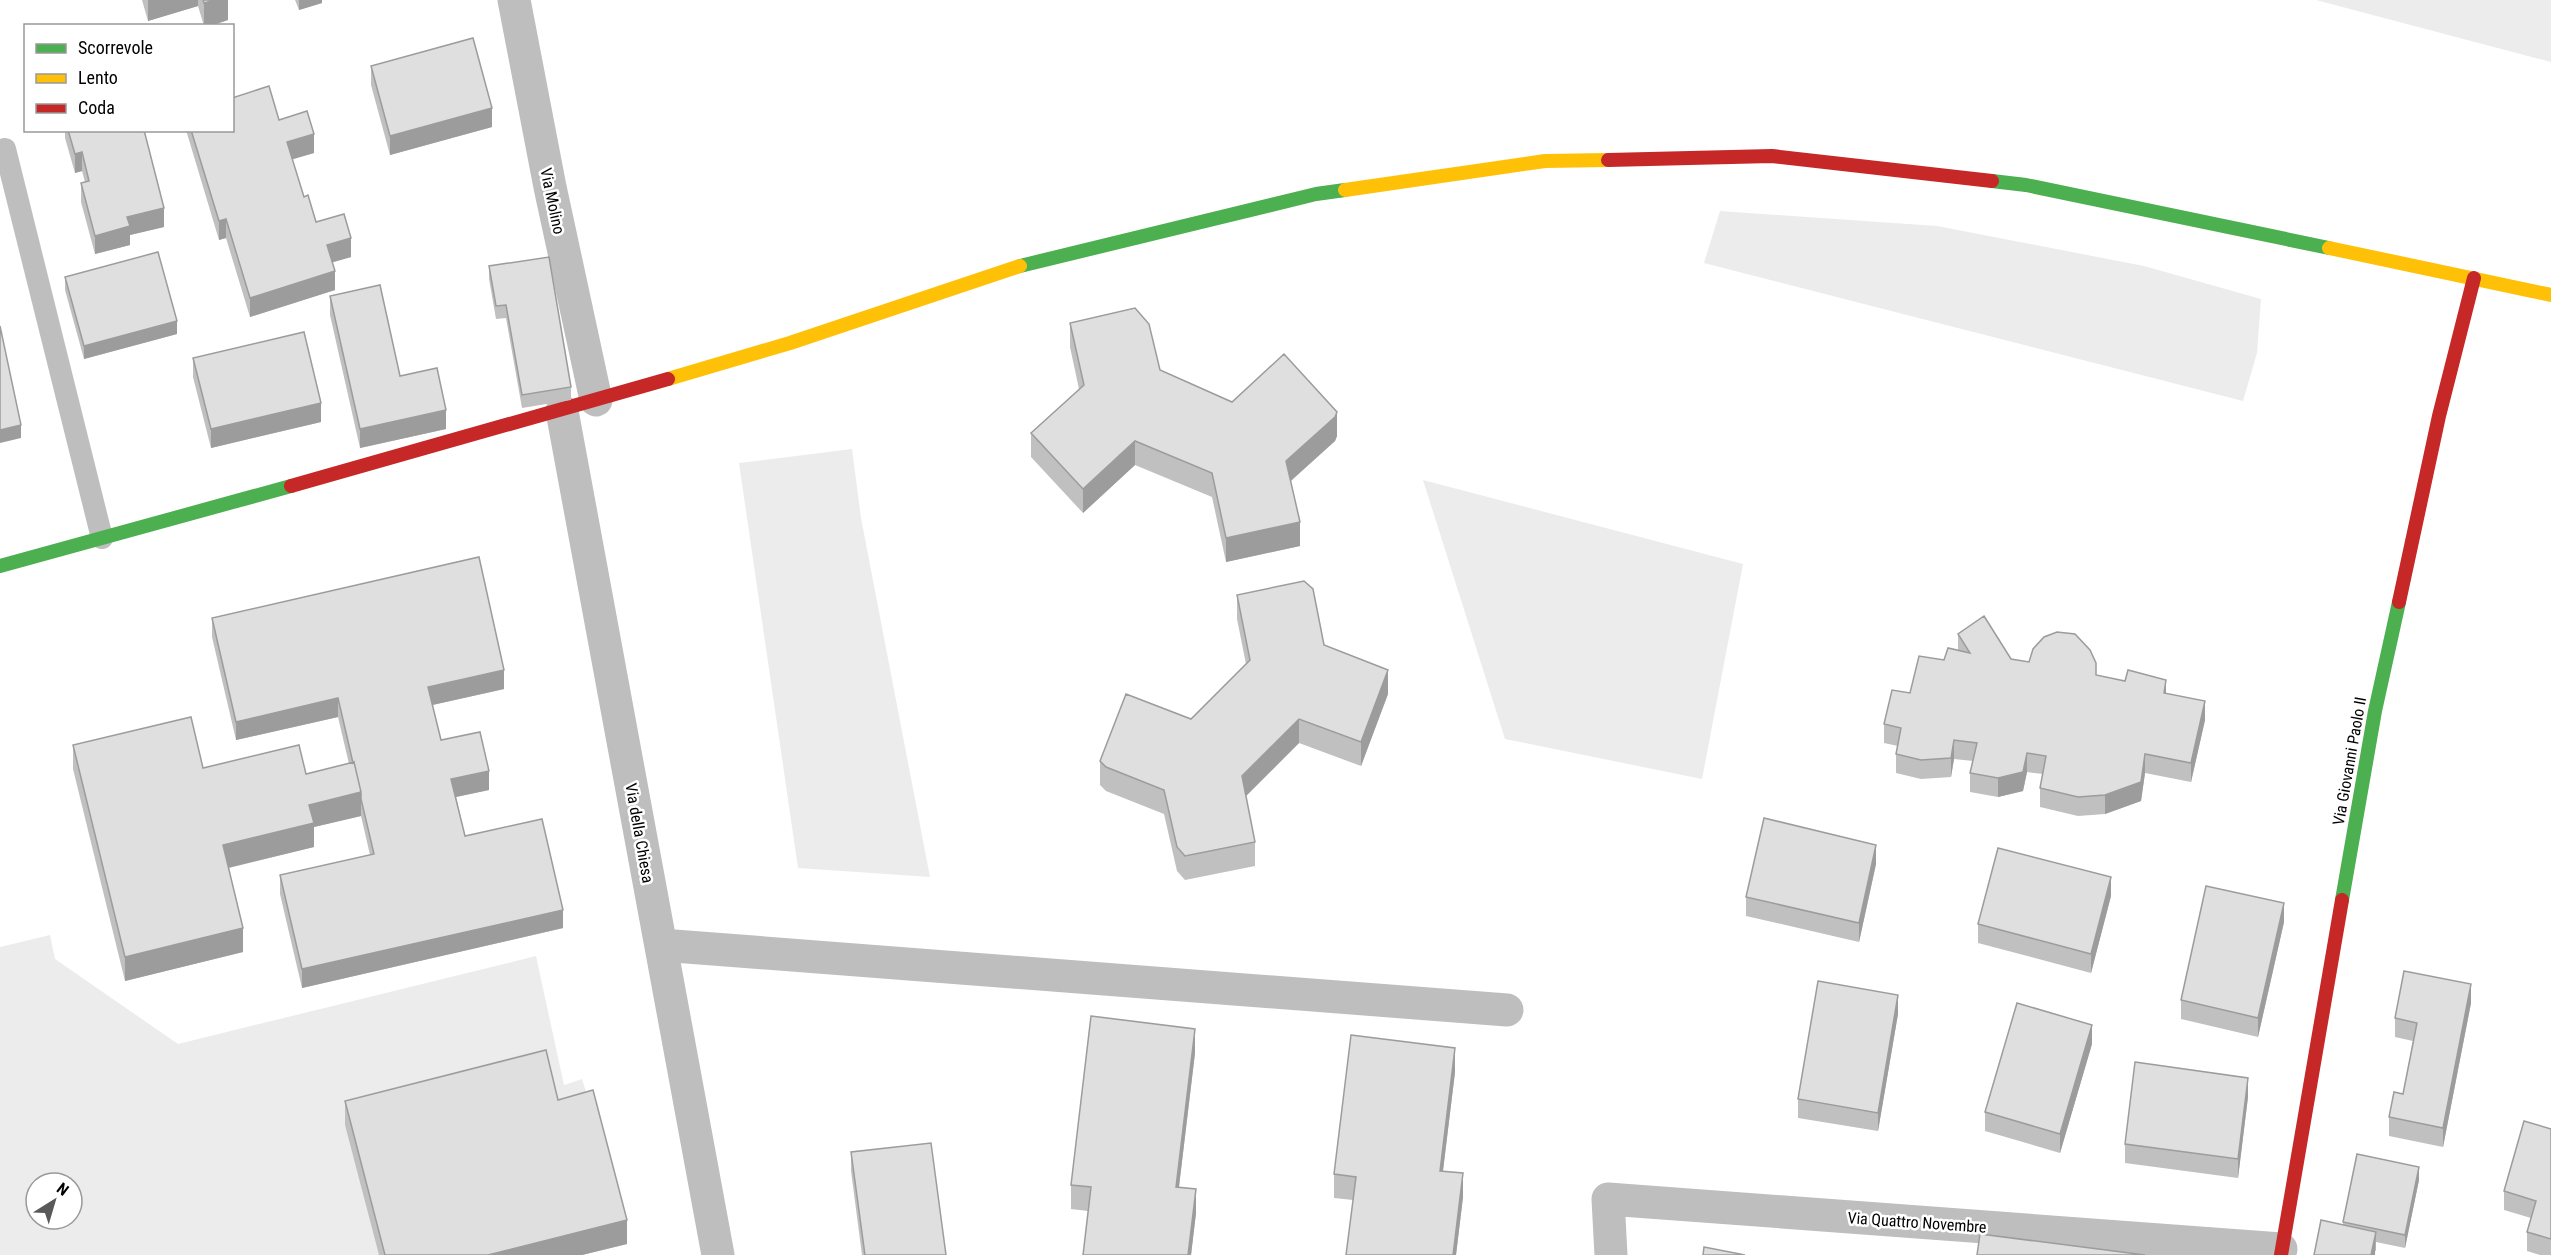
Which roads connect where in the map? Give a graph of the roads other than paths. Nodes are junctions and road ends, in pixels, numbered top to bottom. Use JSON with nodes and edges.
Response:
{"nodes":[{"id":1,"x":514,"y":0,"type":"edge"},
{"id":2,"x":5,"y":149,"type":"dead end"},
{"id":3,"x":2474,"y":278,"type":"junction"},
{"id":4,"x":2551,"y":295,"type":"edge"},
{"id":5,"x":596,"y":400,"type":"junction"},
{"id":6,"x":562,"y":411,"type":"junction"},
{"id":7,"x":102,"y":538,"type":"junction"},
{"id":8,"x":0,"y":566,"type":"edge"},
{"id":9,"x":661,"y":945,"type":"junction"},
{"id":10,"x":1507,"y":1010,"type":"dead end"},
{"id":11,"x":2281,"y":1252,"type":"edge"},
{"id":12,"x":718,"y":1255,"type":"edge"},
{"id":13,"x":1611,"y":1255,"type":"edge"}],
"edges":[{"from":1,"to":5,"type":"street","name":"Via Molino"},
{"from":2,"to":7,"type":"lane"},
{"from":3,"to":4,"type":"street"},
{"from":3,"to":5,"type":"street"},
{"from":3,"to":11,"type":"street","name":"Via Giovanni Paolo II"},
{"from":5,"to":6,"type":"street"},
{"from":6,"to":7,"type":"street"},
{"from":6,"to":9,"type":"street","name":"Via della Chiesa"},
{"from":7,"to":8,"type":"street"},
{"from":9,"to":10,"type":"street"},
{"from":9,"to":12,"type":"street","name":"Via della Chiesa"},
{"from":11,"to":13,"type":"street","name":"Via Quattro Novembre"}]}
